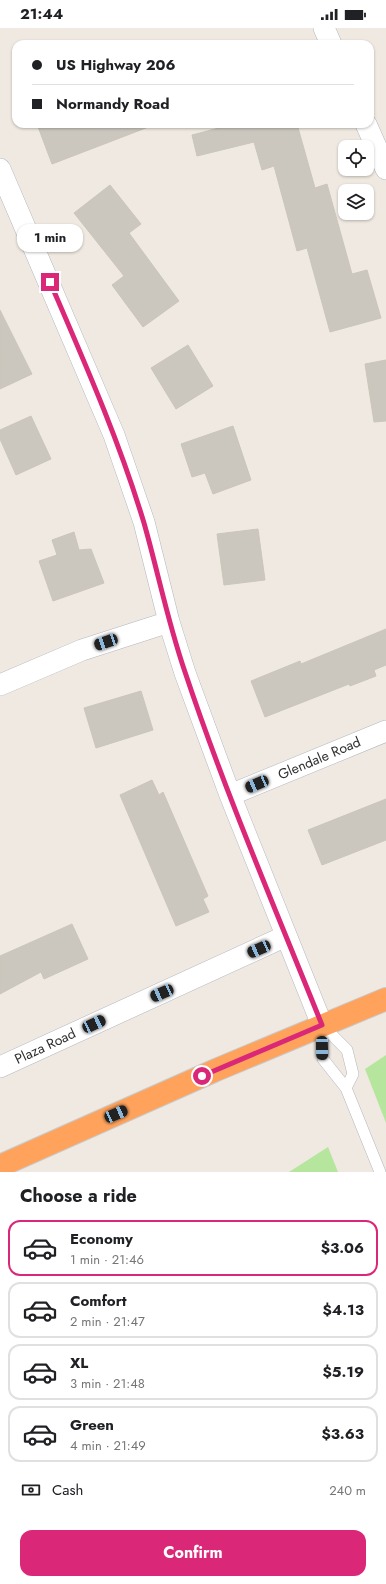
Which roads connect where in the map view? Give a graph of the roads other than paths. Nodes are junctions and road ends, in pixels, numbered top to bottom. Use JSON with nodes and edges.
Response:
{"nodes":[{"id":1,"x":324,"y":28,"type":"edge"},
{"id":2,"x":329,"y":40,"type":"edge"},
{"id":3,"x":368,"y":128,"type":"edge"},
{"id":4,"x":0,"y":169,"type":"edge"},
{"id":5,"x":386,"y":169,"type":"edge"},
{"id":6,"x":169,"y":622,"type":"junction"},
{"id":7,"x":0,"y":685,"type":"edge"},
{"id":8,"x":386,"y":731,"type":"edge"},
{"id":9,"x":230,"y":795,"type":"junction"},
{"id":10,"x":286,"y":936,"type":"junction"},
{"id":11,"x":386,"y":999,"type":"edge"},
{"id":12,"x":322,"y":1025,"type":"junction"},
{"id":13,"x":0,"y":1067,"type":"edge"},
{"id":14,"x":346,"y":1088,"type":"junction"},
{"id":15,"x":0,"y":1166,"type":"edge"},
{"id":16,"x":380,"y":1172,"type":"edge"}],
"edges":[{"from":1,"to":2,"type":"street"},
{"from":3,"to":5,"type":"street"},
{"from":4,"to":6,"type":"street"},
{"from":6,"to":7,"type":"street"},
{"from":6,"to":9,"type":"street"},
{"from":8,"to":9,"type":"street","name":"Glendale Road"},
{"from":9,"to":10,"type":"street"},
{"from":10,"to":12,"type":"street"},
{"from":10,"to":13,"type":"street","name":"Plaza Road"},
{"from":11,"to":12,"type":"highway"},
{"from":12,"to":14,"type":"lane"},
{"from":12,"to":14,"type":"lane"},
{"from":12,"to":15,"type":"highway"},
{"from":14,"to":16,"type":"lane"}]}
